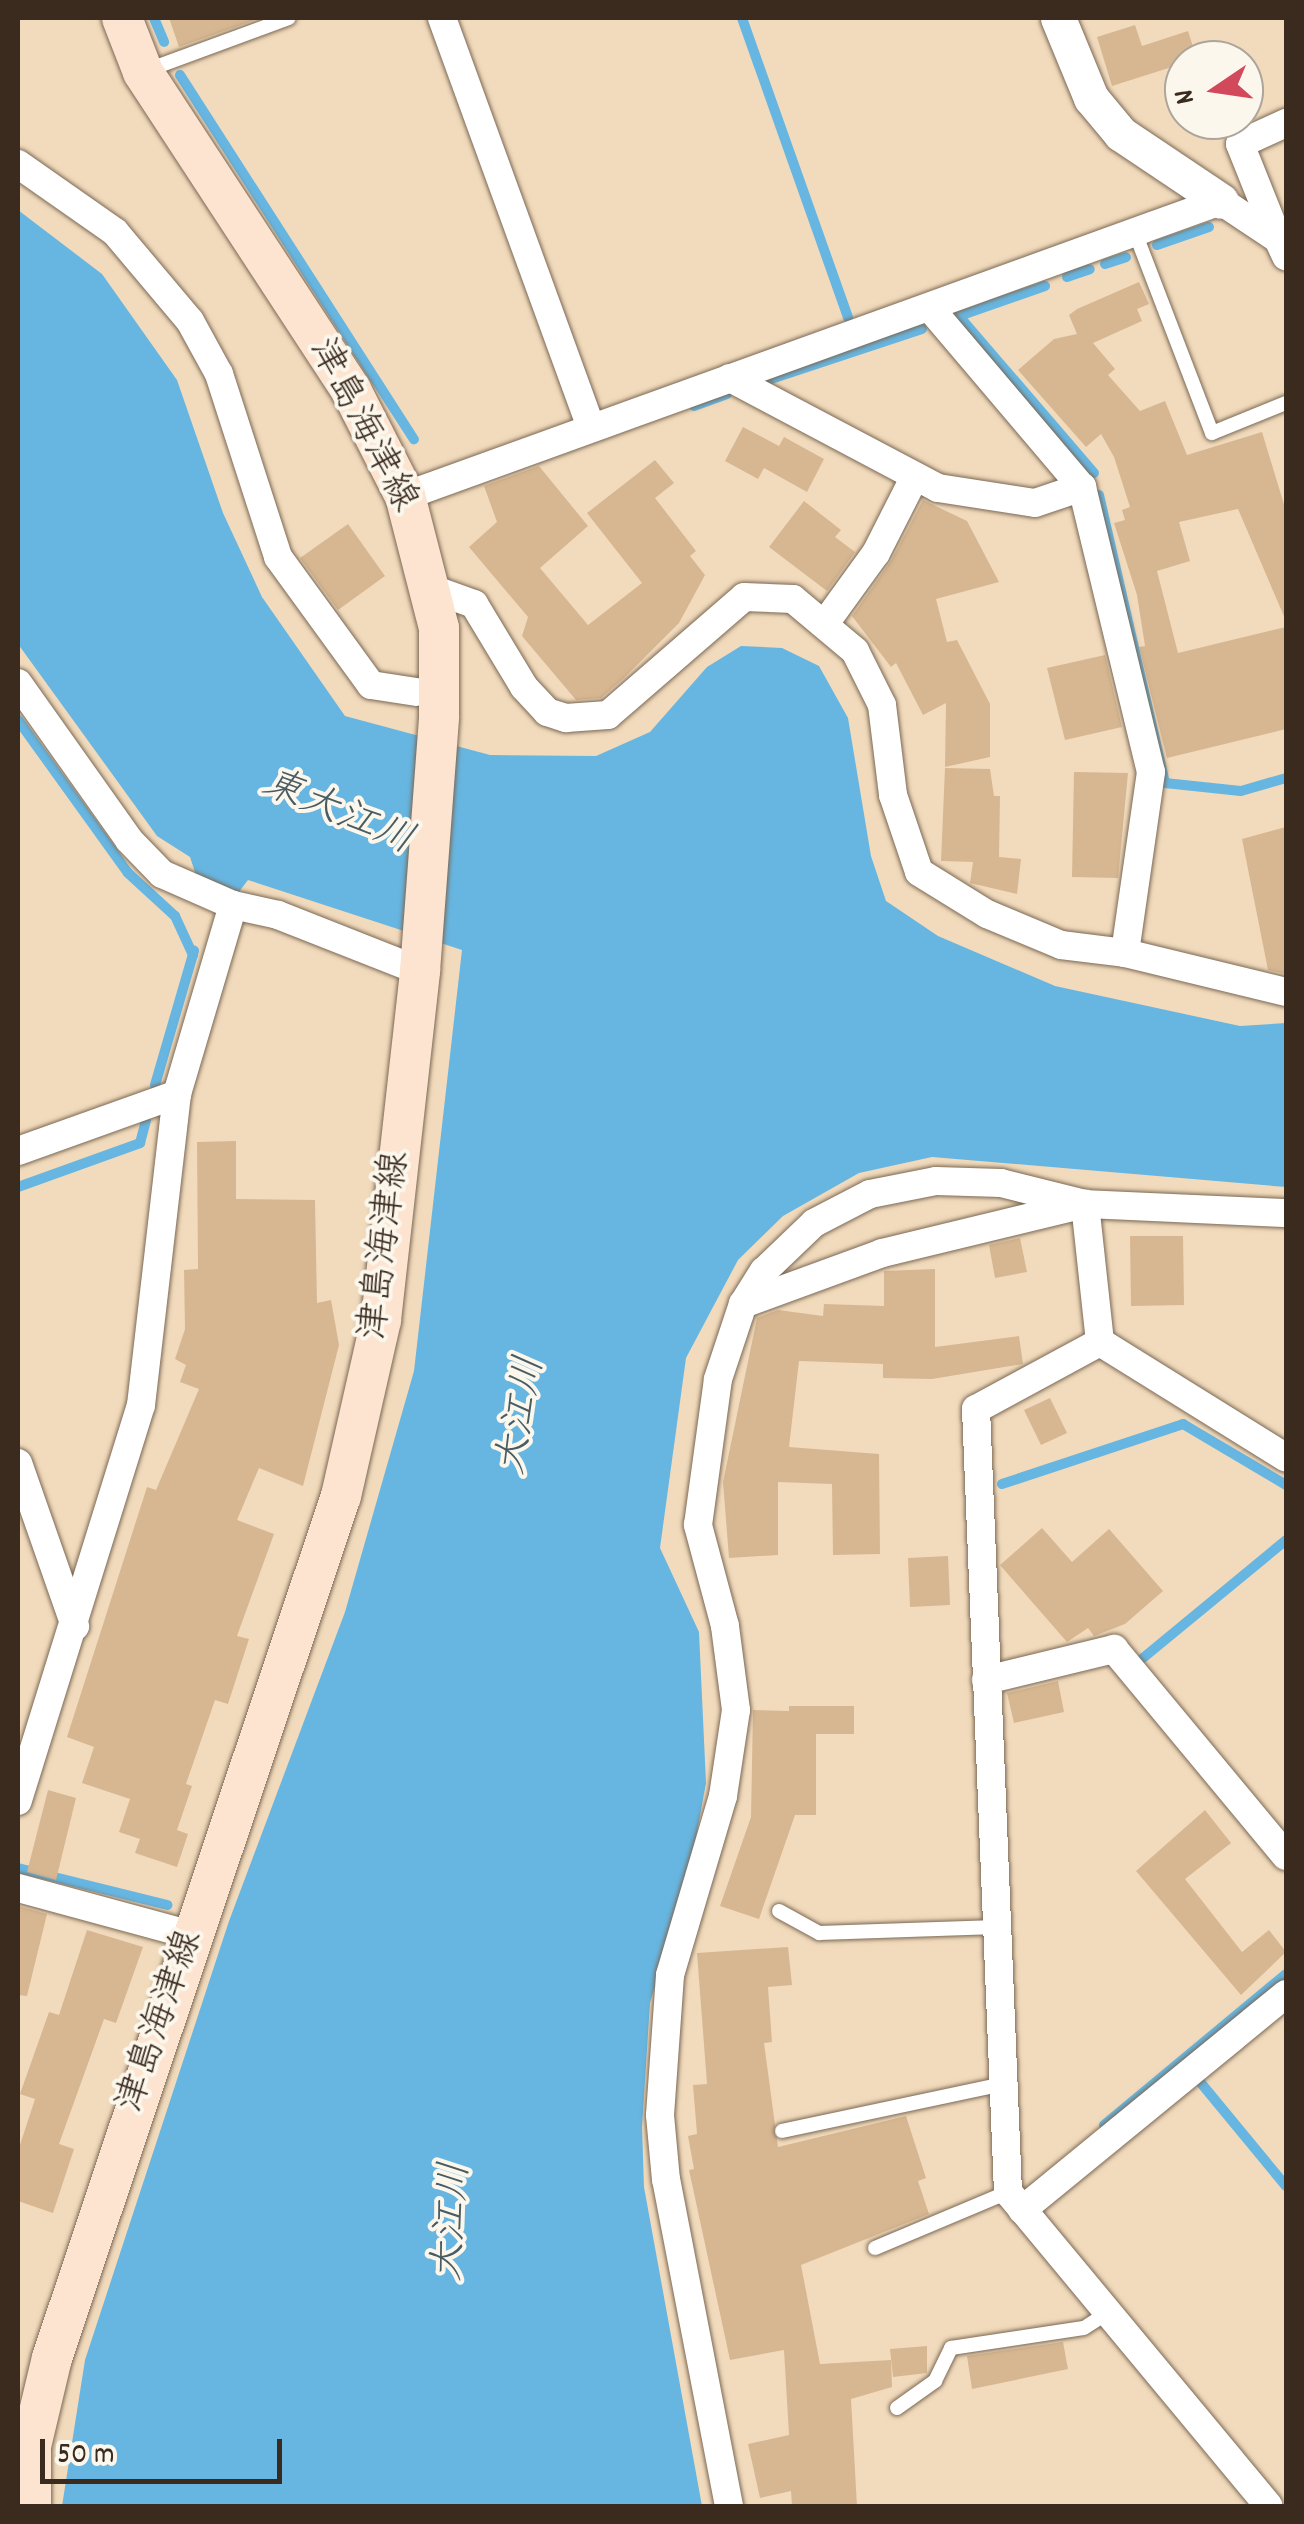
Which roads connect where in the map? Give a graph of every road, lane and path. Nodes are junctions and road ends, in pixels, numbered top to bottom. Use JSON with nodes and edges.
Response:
{"nodes":[{"id":1,"x":122,"y":18,"type":"edge"},
{"id":2,"x":290,"y":18,"type":"edge"},
{"id":3,"x":442,"y":18,"type":"edge"},
{"id":4,"x":1058,"y":18,"type":"edge"},
{"id":5,"x":143,"y":72,"type":"junction"},
{"id":6,"x":1286,"y":123,"type":"edge"},
{"id":7,"x":18,"y":164,"type":"edge"},
{"id":8,"x":1221,"y":201,"type":"junction"},
{"id":9,"x":1136,"y":234,"type":"junction"},
{"id":10,"x":1282,"y":247,"type":"edge"},
{"id":11,"x":930,"y":308,"type":"junction"},
{"id":12,"x":730,"y":378,"type":"junction"},
{"id":13,"x":1286,"y":403,"type":"edge"},
{"id":14,"x":591,"y":427,"type":"junction"},
{"id":15,"x":916,"y":476,"type":"junction"},
{"id":16,"x":1082,"y":487,"type":"junction"},
{"id":17,"x":405,"y":496,"type":"junction"},
{"id":18,"x":432,"y":589,"type":"junction"},
{"id":19,"x":826,"y":622,"type":"junction"},
{"id":20,"x":18,"y":683,"type":"edge"},
{"id":21,"x":427,"y":704,"type":"junction"},
{"id":22,"x":233,"y":906,"type":"junction"},
{"id":23,"x":1125,"y":953,"type":"junction"},
{"id":24,"x":420,"y":961,"type":"junction"},
{"id":25,"x":1286,"y":992,"type":"edge"},
{"id":26,"x":177,"y":1094,"type":"junction"},
{"id":27,"x":18,"y":1151,"type":"edge"},
{"id":28,"x":1084,"y":1204,"type":"junction"},
{"id":29,"x":1286,"y":1213,"type":"edge"},
{"id":30,"x":743,"y":1304,"type":"junction"},
{"id":31,"x":1100,"y":1342,"type":"junction"},
{"id":32,"x":1286,"y":1458,"type":"edge"},
{"id":33,"x":18,"y":1463,"type":"edge"},
{"id":34,"x":74,"y":1626,"type":"junction"},
{"id":35,"x":986,"y":1680,"type":"junction"},
{"id":36,"x":18,"y":1801,"type":"edge"},
{"id":37,"x":1286,"y":1856,"type":"edge"},
{"id":38,"x":18,"y":1888,"type":"edge"},
{"id":39,"x":778,"y":1911,"type":"dead end"},
{"id":40,"x":996,"y":1926,"type":"junction"},
{"id":41,"x":191,"y":1935,"type":"junction"},
{"id":42,"x":1286,"y":1994,"type":"edge"},
{"id":43,"x":1004,"y":2084,"type":"junction"},
{"id":44,"x":782,"y":2131,"type":"dead end"},
{"id":45,"x":1015,"y":2201,"type":"junction"},
{"id":46,"x":874,"y":2248,"type":"dead end"},
{"id":47,"x":1107,"y":2312,"type":"junction"},
{"id":48,"x":897,"y":2408,"type":"dead end"},
{"id":49,"x":31,"y":2506,"type":"edge"},
{"id":50,"x":729,"y":2506,"type":"edge"},
{"id":51,"x":1269,"y":2506,"type":"edge"}],
"edges":[{"from":1,"to":5,"type":"main road","name":"津島海津線"},
{"from":2,"to":5,"type":"lane"},
{"from":3,"to":14,"type":"street"},
{"from":4,"to":8,"type":"street"},
{"from":5,"to":17,"type":"main road","name":"津島海津線"},
{"from":6,"to":10,"type":"street"},
{"from":7,"to":21,"type":"street"},
{"from":8,"to":9,"type":"street"},
{"from":8,"to":10,"type":"street"},
{"from":9,"to":11,"type":"street"},
{"from":9,"to":13,"type":"lane"},
{"from":11,"to":12,"type":"street"},
{"from":11,"to":16,"type":"street"},
{"from":12,"to":14,"type":"street"},
{"from":12,"to":15,"type":"street"},
{"from":14,"to":17,"type":"street"},
{"from":15,"to":16,"type":"street"},
{"from":15,"to":19,"type":"street"},
{"from":16,"to":23,"type":"street"},
{"from":17,"to":18,"type":"main road","name":"津島海津線"},
{"from":18,"to":19,"type":"street"},
{"from":18,"to":21,"type":"main road","name":"津島海津線"},
{"from":19,"to":23,"type":"street"},
{"from":20,"to":22,"type":"street"},
{"from":21,"to":24,"type":"main road","name":"津島海津線"},
{"from":22,"to":24,"type":"street"},
{"from":22,"to":26,"type":"street"},
{"from":23,"to":25,"type":"street"},
{"from":24,"to":41,"type":"main road","name":"津島海津線"},
{"from":26,"to":27,"type":"street"},
{"from":26,"to":34,"type":"street"},
{"from":28,"to":29,"type":"street"},
{"from":28,"to":30,"type":"street"},
{"from":28,"to":30,"type":"street"},
{"from":28,"to":31,"type":"street"},
{"from":30,"to":50,"type":"street"},
{"from":31,"to":32,"type":"street"},
{"from":31,"to":35,"type":"street"},
{"from":33,"to":34,"type":"street"},
{"from":34,"to":36,"type":"street"},
{"from":35,"to":37,"type":"street"},
{"from":35,"to":40,"type":"street"},
{"from":38,"to":41,"type":"street"},
{"from":39,"to":40,"type":"lane"},
{"from":40,"to":43,"type":"street"},
{"from":41,"to":49,"type":"main road","name":"津島海津線"},
{"from":42,"to":45,"type":"street"},
{"from":43,"to":44,"type":"lane"},
{"from":43,"to":45,"type":"street"},
{"from":45,"to":46,"type":"lane"},
{"from":45,"to":47,"type":"street"},
{"from":47,"to":48,"type":"lane"},
{"from":47,"to":51,"type":"street"}]}
